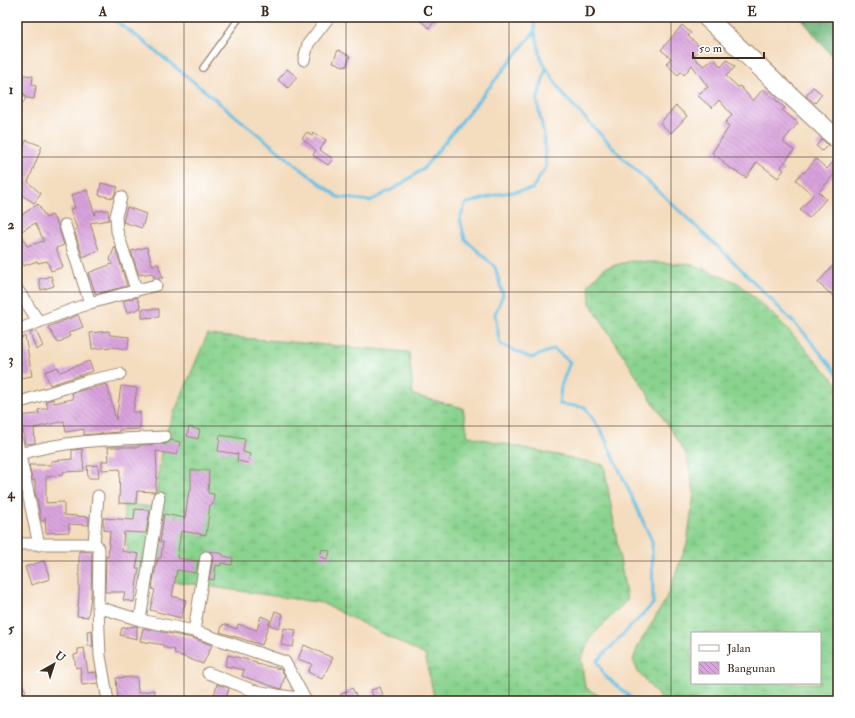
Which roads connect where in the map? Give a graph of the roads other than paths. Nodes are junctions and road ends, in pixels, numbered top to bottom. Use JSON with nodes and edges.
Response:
{"nodes":[{"id":1,"x":240,"y":17,"type":"edge"},
{"id":2,"x":329,"y":17,"type":"edge"},
{"id":3,"x":706,"y":17,"type":"edge"},
{"id":4,"x":304,"y":60,"type":"dead end"},
{"id":5,"x":203,"y":68,"type":"dead end"},
{"id":6,"x":838,"y":140,"type":"edge"},
{"id":7,"x":121,"y":197,"type":"dead end"},
{"id":8,"x":65,"y":225,"type":"dead end"},
{"id":9,"x":156,"y":285,"type":"dead end"},
{"id":10,"x":17,"y":289,"type":"edge"},
{"id":11,"x":136,"y":289,"type":"junction"},
{"id":12,"x":90,"y":303,"type":"junction"},
{"id":13,"x":39,"y":322,"type":"junction"},
{"id":14,"x":17,"y":330,"type":"edge"},
{"id":15,"x":120,"y":374,"type":"dead end"},
{"id":16,"x":17,"y":403,"type":"edge"},
{"id":17,"x":165,"y":437,"type":"dead end"},
{"id":18,"x":17,"y":441,"type":"edge"},
{"id":19,"x":20,"y":454,"type":"junction"},
{"id":20,"x":22,"y":495,"type":"edge"},
{"id":21,"x":98,"y":496,"type":"dead end"},
{"id":22,"x":159,"y":497,"type":"dead end"},
{"id":23,"x":94,"y":543,"type":"junction"},
{"id":24,"x":17,"y":544,"type":"edge"},
{"id":25,"x":39,"y":545,"type":"junction"},
{"id":26,"x":206,"y":557,"type":"dead end"},
{"id":27,"x":98,"y":607,"type":"junction"},
{"id":28,"x":140,"y":620,"type":"junction"},
{"id":29,"x":194,"y":631,"type":"junction"},
{"id":30,"x":208,"y":674,"type":"dead end"},
{"id":31,"x":305,"y":700,"type":"edge"},
{"id":32,"x":108,"y":701,"type":"edge"}],
"edges":[{"from":1,"to":5,"type":"lane"},
{"from":2,"to":4,"type":"street"},
{"from":3,"to":6,"type":"main road"},
{"from":7,"to":11,"type":"street"},
{"from":8,"to":12,"type":"street"},
{"from":9,"to":11,"type":"street"},
{"from":10,"to":13,"type":"street"},
{"from":11,"to":12,"type":"street"},
{"from":12,"to":13,"type":"street"},
{"from":13,"to":14,"type":"street"},
{"from":15,"to":16,"type":"street"},
{"from":17,"to":19,"type":"street"},
{"from":18,"to":19,"type":"street"},
{"from":19,"to":20,"type":"street"},
{"from":20,"to":25,"type":"street"},
{"from":21,"to":23,"type":"street"},
{"from":22,"to":28,"type":"street"},
{"from":23,"to":25,"type":"street"},
{"from":23,"to":27,"type":"street"},
{"from":24,"to":25,"type":"street"},
{"from":26,"to":29,"type":"street"},
{"from":27,"to":28,"type":"street"},
{"from":27,"to":32,"type":"street"},
{"from":28,"to":29,"type":"street"},
{"from":29,"to":31,"type":"street"},
{"from":30,"to":31,"type":"street"}]}
